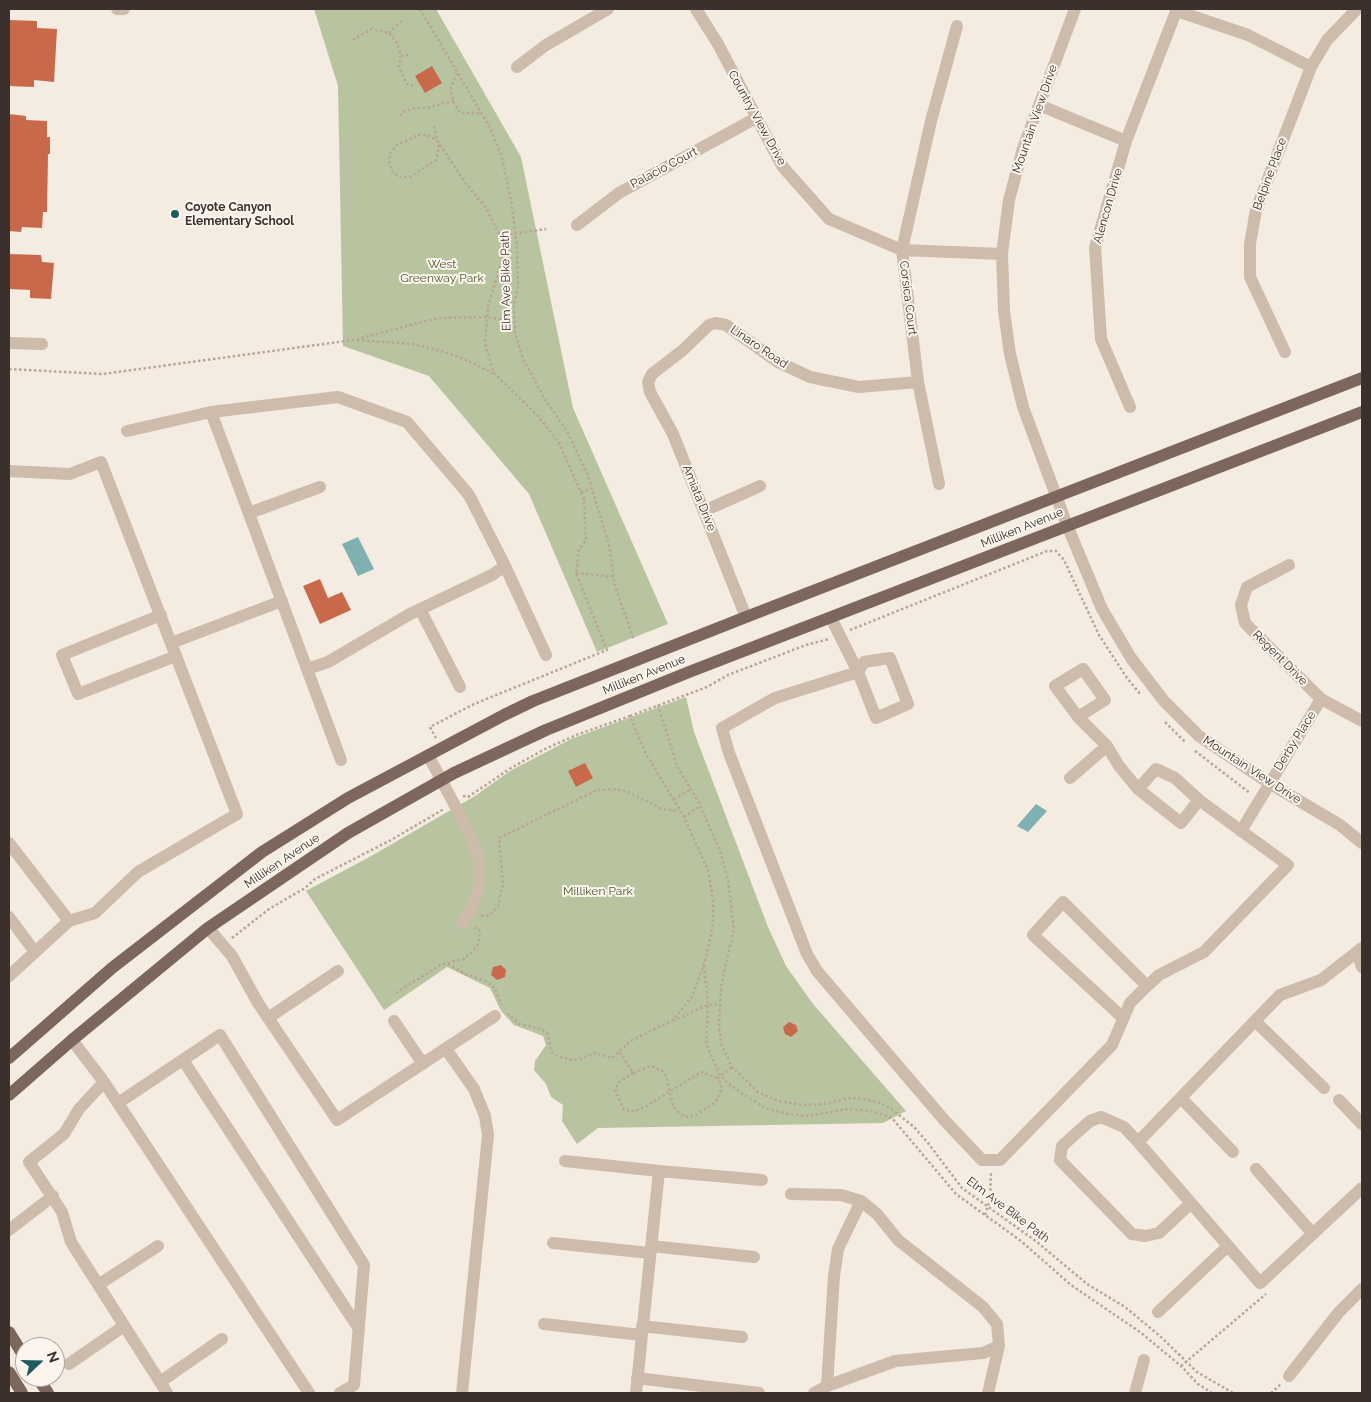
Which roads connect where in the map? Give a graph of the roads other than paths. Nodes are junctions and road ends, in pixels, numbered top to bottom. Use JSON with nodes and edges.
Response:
{"nodes":[{"id":1,"x":118,"y":9,"type":"edge"},
{"id":2,"x":124,"y":9,"type":"edge"},
{"id":3,"x":608,"y":9,"type":"edge"},
{"id":4,"x":696,"y":9,"type":"edge"},
{"id":5,"x":1075,"y":9,"type":"edge"},
{"id":6,"x":1357,"y":9,"type":"edge"},
{"id":7,"x":1177,"y":10,"type":"edge"},
{"id":8,"x":957,"y":26,"type":"dead end"},
{"id":9,"x":517,"y":67,"type":"dead end"},
{"id":10,"x":1310,"y":67,"type":"junction"},
{"id":11,"x":1038,"y":105,"type":"junction"},
{"id":12,"x":756,"y":118,"type":"junction"},
{"id":13,"x":1126,"y":141,"type":"junction"},
{"id":14,"x":577,"y":225,"type":"dead end"},
{"id":15,"x":902,"y":250,"type":"junction"},
{"id":16,"x":1002,"y":254,"type":"junction"},
{"id":17,"x":9,"y":343,"type":"edge"},
{"id":18,"x":42,"y":344,"type":"dead end"},
{"id":19,"x":1285,"y":352,"type":"dead end"},
{"id":20,"x":1362,"y":378,"type":"edge"},
{"id":21,"x":648,"y":382,"type":"joint"},
{"id":22,"x":918,"y":382,"type":"junction"},
{"id":23,"x":1130,"y":407,"type":"dead end"},
{"id":24,"x":211,"y":412,"type":"junction"},
{"id":25,"x":1362,"y":412,"type":"edge"},
{"id":26,"x":127,"y":431,"type":"dead end"},
{"id":27,"x":9,"y":470,"type":"edge"},
{"id":28,"x":939,"y":484,"type":"dead end"},
{"id":29,"x":760,"y":486,"type":"dead end"},
{"id":30,"x":320,"y":487,"type":"dead end"},
{"id":31,"x":1056,"y":497,"type":"junction"},
{"id":32,"x":704,"y":510,"type":"junction"},
{"id":33,"x":249,"y":514,"type":"junction"},
{"id":34,"x":1067,"y":525,"type":"junction"},
{"id":35,"x":1289,"y":565,"type":"dead end"},
{"id":36,"x":505,"y":566,"type":"junction"},
{"id":37,"x":282,"y":601,"type":"junction"},
{"id":38,"x":420,"y":609,"type":"junction"},
{"id":39,"x":161,"y":616,"type":"junction"},
{"id":40,"x":746,"y":616,"type":"junction"},
{"id":41,"x":831,"y":618,"type":"junction"},
{"id":42,"x":171,"y":643,"type":"junction"},
{"id":43,"x":546,"y":655,"type":"dead end"},
{"id":44,"x":176,"y":656,"type":"junction"},
{"id":45,"x":307,"y":669,"type":"junction"},
{"id":46,"x":858,"y":672,"type":"junction"},
{"id":47,"x":460,"y":687,"type":"dead end"},
{"id":48,"x":1321,"y":699,"type":"junction"},
{"id":49,"x":1078,"y":718,"type":"dead end"},
{"id":50,"x":1362,"y":721,"type":"edge"},
{"id":51,"x":1107,"y":746,"type":"junction"},
{"id":52,"x":428,"y":755,"type":"junction"},
{"id":53,"x":341,"y":760,"type":"dead end"},
{"id":54,"x":1070,"y":778,"type":"dead end"},
{"id":55,"x":442,"y":780,"type":"junction"},
{"id":56,"x":1269,"y":783,"type":"junction"},
{"id":57,"x":1138,"y":789,"type":"junction"},
{"id":58,"x":1199,"y":800,"type":"junction"},
{"id":59,"x":1241,"y":831,"type":"junction"},
{"id":60,"x":9,"y":843,"type":"edge"},
{"id":61,"x":1362,"y":843,"type":"edge"},
{"id":62,"x":9,"y":917,"type":"edge"},
{"id":63,"x":69,"y":921,"type":"junction"},
{"id":64,"x":466,"y":924,"type":"road end"},
{"id":65,"x":208,"y":928,"type":"junction"},
{"id":66,"x":1360,"y":951,"type":"edge"},
{"id":67,"x":35,"y":952,"type":"junction"},
{"id":68,"x":1362,"y":966,"type":"edge"},
{"id":69,"x":338,"y":971,"type":"dead end"},
{"id":70,"x":9,"y":976,"type":"edge"},
{"id":71,"x":1147,"y":986,"type":"junction"},
{"id":72,"x":495,"y":1016,"type":"dead end"},
{"id":73,"x":1122,"y":1017,"type":"junction"},
{"id":74,"x":268,"y":1018,"type":"junction"},
{"id":75,"x":394,"y":1021,"type":"dead end"},
{"id":76,"x":1255,"y":1021,"type":"junction"},
{"id":77,"x":72,"y":1040,"type":"junction"},
{"id":78,"x":446,"y":1049,"type":"junction"},
{"id":79,"x":9,"y":1058,"type":"edge"},
{"id":80,"x":183,"y":1060,"type":"junction"},
{"id":81,"x":423,"y":1064,"type":"junction"},
{"id":82,"x":104,"y":1082,"type":"junction"},
{"id":83,"x":1324,"y":1088,"type":"dead end"},
{"id":84,"x":9,"y":1095,"type":"edge"},
{"id":85,"x":1181,"y":1098,"type":"junction"},
{"id":86,"x":1339,"y":1100,"type":"dead end"},
{"id":87,"x":118,"y":1103,"type":"junction"},
{"id":88,"x":1362,"y":1124,"type":"edge"},
{"id":89,"x":1138,"y":1142,"type":"junction"},
{"id":90,"x":1232,"y":1152,"type":"dead end"},
{"id":91,"x":565,"y":1160,"type":"dead end"},
{"id":92,"x":1256,"y":1169,"type":"dead end"},
{"id":93,"x":659,"y":1171,"type":"junction"},
{"id":94,"x":762,"y":1180,"type":"dead end"},
{"id":95,"x":1362,"y":1188,"type":"edge"},
{"id":96,"x":791,"y":1194,"type":"dead end"},
{"id":97,"x":53,"y":1196,"type":"junction"},
{"id":98,"x":862,"y":1202,"type":"junction"},
{"id":99,"x":1190,"y":1203,"type":"junction"},
{"id":100,"x":9,"y":1230,"type":"edge"},
{"id":101,"x":1313,"y":1234,"type":"junction"},
{"id":102,"x":553,"y":1243,"type":"dead end"},
{"id":103,"x":158,"y":1246,"type":"dead end"},
{"id":104,"x":1228,"y":1246,"type":"junction"},
{"id":105,"x":651,"y":1249,"type":"junction"},
{"id":106,"x":754,"y":1257,"type":"dead end"},
{"id":107,"x":98,"y":1285,"type":"junction"},
{"id":108,"x":1362,"y":1289,"type":"edge"},
{"id":109,"x":1158,"y":1312,"type":"dead end"},
{"id":110,"x":544,"y":1324,"type":"dead end"},
{"id":111,"x":124,"y":1326,"type":"junction"},
{"id":112,"x":359,"y":1328,"type":"junction"},
{"id":113,"x":641,"y":1331,"type":"junction"},
{"id":114,"x":742,"y":1337,"type":"dead end"},
{"id":115,"x":222,"y":1338,"type":"dead end"},
{"id":116,"x":999,"y":1346,"type":"junction"},
{"id":117,"x":1144,"y":1360,"type":"dead end"},
{"id":118,"x":69,"y":1364,"type":"dead end"},
{"id":119,"x":9,"y":1372,"type":"edge"},
{"id":120,"x":1289,"y":1376,"type":"dead end"},
{"id":121,"x":637,"y":1378,"type":"junction"},
{"id":122,"x":160,"y":1382,"type":"junction"},
{"id":123,"x":827,"y":1386,"type":"junction"},
{"id":124,"x":22,"y":1393,"type":"edge"},
{"id":125,"x":167,"y":1393,"type":"edge"},
{"id":126,"x":309,"y":1393,"type":"edge"},
{"id":127,"x":340,"y":1393,"type":"edge"},
{"id":128,"x":462,"y":1393,"type":"edge"},
{"id":129,"x":636,"y":1393,"type":"edge"},
{"id":130,"x":759,"y":1393,"type":"edge"},
{"id":131,"x":814,"y":1393,"type":"edge"},
{"id":132,"x":988,"y":1393,"type":"edge"},
{"id":133,"x":1135,"y":1393,"type":"edge"}],
"edges":[{"from":1,"to":2,"type":"street"},
{"from":3,"to":9,"type":"street"},
{"from":4,"to":12,"type":"street","name":"Country View Drive"},
{"from":5,"to":11,"type":"street","name":"Mountain View Drive"},
{"from":6,"to":10,"type":"street","name":"Belpine Place"},
{"from":7,"to":10,"type":"street"},
{"from":7,"to":13,"type":"street","name":"Alencon Drive"},
{"from":8,"to":15,"type":"street","name":"Corsica Court"},
{"from":10,"to":19,"type":"street","name":"Belpine Place"},
{"from":11,"to":13,"type":"street"},
{"from":11,"to":16,"type":"street","name":"Mountain View Drive"},
{"from":12,"to":14,"type":"street","name":"Palacio Court"},
{"from":12,"to":15,"type":"street","name":"Country View Drive"},
{"from":13,"to":23,"type":"street","name":"Alencon Drive"},
{"from":15,"to":16,"type":"street","name":"Country View Drive"},
{"from":15,"to":22,"type":"street","name":"Corsica Court"},
{"from":16,"to":31,"type":"street","name":"Mountain View Drive"},
{"from":17,"to":18,"type":"street"},
{"from":20,"to":31,"type":"main road","name":"Milliken Avenue"},
{"from":21,"to":22,"type":"street","name":"Linaro Road"},
{"from":21,"to":32,"type":"street","name":"Amiata Drive"},
{"from":22,"to":28,"type":"street","name":"Corsica Court"},
{"from":24,"to":26,"type":"street"},
{"from":24,"to":33,"type":"street"},
{"from":24,"to":36,"type":"street"},
{"from":25,"to":34,"type":"main road","name":"Milliken Avenue"},
{"from":27,"to":39,"type":"street"},
{"from":29,"to":32,"type":"street"},
{"from":30,"to":33,"type":"street"},
{"from":31,"to":34,"type":"street","name":"Mountain View Drive"},
{"from":31,"to":40,"type":"main road","name":"Milliken Avenue"},
{"from":32,"to":40,"type":"street","name":"Amiata Drive"},
{"from":33,"to":37,"type":"street"},
{"from":34,"to":41,"type":"main road","name":"Milliken Avenue"},
{"from":34,"to":56,"type":"street","name":"Mountain View Drive"},
{"from":35,"to":48,"type":"street","name":"Regent Drive"},
{"from":36,"to":38,"type":"street"},
{"from":36,"to":43,"type":"street"},
{"from":37,"to":42,"type":"street"},
{"from":37,"to":45,"type":"street"},
{"from":38,"to":45,"type":"street"},
{"from":38,"to":47,"type":"street"},
{"from":39,"to":42,"type":"street"},
{"from":39,"to":44,"type":"street"},
{"from":40,"to":52,"type":"main road","name":"Milliken Avenue"},
{"from":41,"to":46,"type":"street"},
{"from":41,"to":55,"type":"main road","name":"Milliken Avenue"},
{"from":42,"to":44,"type":"street"},
{"from":44,"to":63,"type":"street"},
{"from":45,"to":53,"type":"street"},
{"from":46,"to":46,"type":"street"},
{"from":46,"to":73,"type":"street"},
{"from":48,"to":50,"type":"street","name":"Regent Drive"},
{"from":48,"to":56,"type":"street","name":"Derby Place"},
{"from":49,"to":51,"type":"street"},
{"from":51,"to":54,"type":"street"},
{"from":51,"to":57,"type":"street"},
{"from":52,"to":55,"type":"street"},
{"from":52,"to":79,"type":"main road","name":"Milliken Avenue"},
{"from":55,"to":64,"type":"street"},
{"from":55,"to":65,"type":"main road","name":"Milliken Avenue"},
{"from":56,"to":59,"type":"street","name":"Derby Place"},
{"from":56,"to":61,"type":"street","name":"Mountain View Drive"},
{"from":57,"to":58,"type":"street"},
{"from":57,"to":58,"type":"street"},
{"from":58,"to":59,"type":"street"},
{"from":59,"to":71,"type":"street"},
{"from":60,"to":63,"type":"street"},
{"from":62,"to":67,"type":"street"},
{"from":63,"to":67,"type":"street"},
{"from":65,"to":74,"type":"street"},
{"from":65,"to":77,"type":"main road","name":"Milliken Avenue"},
{"from":66,"to":68,"type":"street"},
{"from":66,"to":76,"type":"street"},
{"from":67,"to":70,"type":"street"},
{"from":69,"to":74,"type":"street"},
{"from":71,"to":73,"type":"street"},
{"from":71,"to":73,"type":"street"},
{"from":72,"to":78,"type":"street"},
{"from":74,"to":81,"type":"street"},
{"from":75,"to":81,"type":"street"},
{"from":76,"to":83,"type":"street"},
{"from":76,"to":85,"type":"street"},
{"from":77,"to":82,"type":"street"},
{"from":77,"to":84,"type":"main road","name":"Milliken Avenue"},
{"from":78,"to":81,"type":"street"},
{"from":78,"to":128,"type":"street"},
{"from":80,"to":87,"type":"street"},
{"from":80,"to":112,"type":"street"},
{"from":80,"to":112,"type":"street"},
{"from":82,"to":87,"type":"street"},
{"from":82,"to":97,"type":"street"},
{"from":85,"to":89,"type":"street"},
{"from":85,"to":90,"type":"street"},
{"from":86,"to":88,"type":"street"},
{"from":87,"to":126,"type":"street"},
{"from":89,"to":99,"type":"street"},
{"from":89,"to":99,"type":"street"},
{"from":91,"to":93,"type":"street"},
{"from":92,"to":101,"type":"street"},
{"from":93,"to":94,"type":"street"},
{"from":93,"to":105,"type":"street"},
{"from":95,"to":101,"type":"street"},
{"from":96,"to":98,"type":"street"},
{"from":97,"to":100,"type":"street"},
{"from":97,"to":107,"type":"street"},
{"from":98,"to":116,"type":"street"},
{"from":98,"to":123,"type":"street"},
{"from":99,"to":104,"type":"street"},
{"from":101,"to":104,"type":"street"},
{"from":102,"to":105,"type":"street"},
{"from":103,"to":107,"type":"street"},
{"from":104,"to":109,"type":"street"},
{"from":105,"to":106,"type":"street"},
{"from":105,"to":113,"type":"street"},
{"from":107,"to":111,"type":"street"},
{"from":108,"to":120,"type":"street"},
{"from":110,"to":113,"type":"street"},
{"from":111,"to":118,"type":"street"},
{"from":111,"to":122,"type":"street"},
{"from":112,"to":127,"type":"street"},
{"from":113,"to":114,"type":"street"},
{"from":113,"to":121,"type":"street"},
{"from":115,"to":122,"type":"street"},
{"from":116,"to":123,"type":"street"},
{"from":116,"to":132,"type":"street"},
{"from":117,"to":133,"type":"street"},
{"from":119,"to":124,"type":"main road"},
{"from":121,"to":129,"type":"street"},
{"from":121,"to":130,"type":"street"},
{"from":122,"to":125,"type":"street"},
{"from":123,"to":131,"type":"street"}]}
